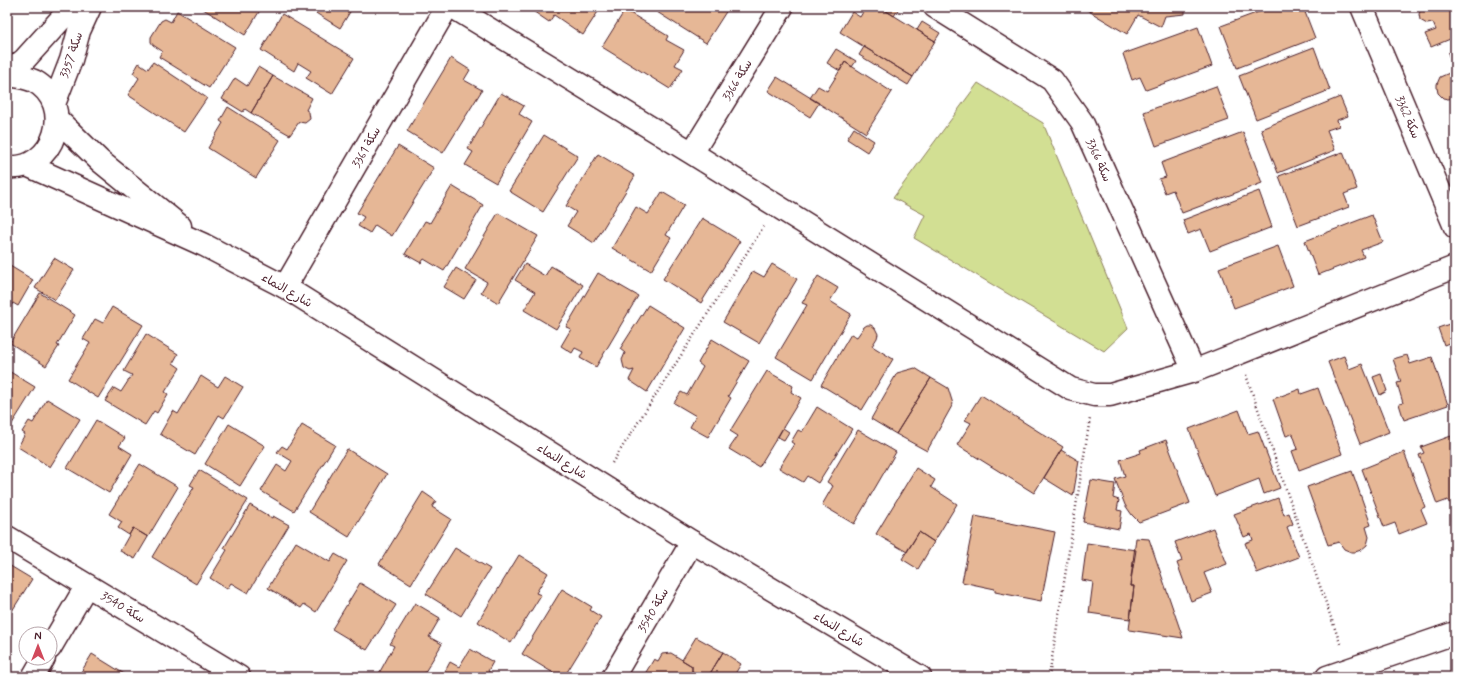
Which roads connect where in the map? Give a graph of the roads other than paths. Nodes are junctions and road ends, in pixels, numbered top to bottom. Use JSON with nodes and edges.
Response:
{"nodes":[{"id":1,"x":72,"y":7,"type":"edge"},
{"id":2,"x":90,"y":7,"type":"edge"},
{"id":3,"x":448,"y":7,"type":"edge"},
{"id":4,"x":453,"y":7,"type":"edge"},
{"id":5,"x":782,"y":7,"type":"edge"},
{"id":6,"x":935,"y":7,"type":"edge"},
{"id":7,"x":1362,"y":7,"type":"edge"},
{"id":8,"x":7,"y":74,"type":"edge"},
{"id":9,"x":56,"y":111,"type":"junction"},
{"id":10,"x":692,"y":153,"type":"junction"},
{"id":11,"x":14,"y":167,"type":"edge"},
{"id":12,"x":1455,"y":227,"type":"edge"},
{"id":13,"x":204,"y":245,"type":"junction"},
{"id":14,"x":1455,"y":267,"type":"edge"},
{"id":15,"x":285,"y":287,"type":"junction"},
{"id":16,"x":1194,"y":371,"type":"junction"},
{"id":17,"x":7,"y":537,"type":"edge"},
{"id":18,"x":692,"y":542,"type":"junction"},
{"id":19,"x":87,"y":585,"type":"junction"},
{"id":20,"x":1455,"y":633,"type":"edge"},
{"id":21,"x":58,"y":634,"type":"edge"},
{"id":22,"x":39,"y":666,"type":"edge"},
{"id":23,"x":33,"y":677,"type":"edge"},
{"id":24,"x":239,"y":677,"type":"edge"},
{"id":25,"x":613,"y":677,"type":"edge"},
{"id":26,"x":920,"y":677,"type":"edge"},
{"id":27,"x":1327,"y":677,"type":"edge"}],
"edges":[{"from":1,"to":8,"type":"street","name":"سكة 3357"},
{"from":2,"to":9,"type":"street","name":"سكة 3357"},
{"from":3,"to":15,"type":"street","name":"سكة 3361"},
{"from":4,"to":10,"type":"street"},
{"from":5,"to":10,"type":"street","name":"سكة 3366"},
{"from":6,"to":16,"type":"street","name":"سكة 3366"},
{"from":7,"to":12,"type":"street","name":"سكة 3362"},
{"from":8,"to":9,"type":"street","name":"شارع النماء"},
{"from":9,"to":11,"type":"street","name":"سكة 3357"},
{"from":9,"to":13,"type":"street","name":"شارع النماء"},
{"from":10,"to":16,"type":"street"},
{"from":11,"to":13,"type":"street","name":"شارع النماء"},
{"from":13,"to":15,"type":"street","name":"شارع النماء"},
{"from":14,"to":16,"type":"street"},
{"from":15,"to":18,"type":"street","name":"شارع النماء"},
{"from":17,"to":19,"type":"street","name":"سكة 3540"},
{"from":18,"to":25,"type":"street","name":"سكة 3540"},
{"from":18,"to":26,"type":"street","name":"شارع النماء"},
{"from":19,"to":21,"type":"street"},
{"from":19,"to":24,"type":"street","name":"سكة 3540"},
{"from":20,"to":27,"type":"street"},
{"from":22,"to":23,"type":"street"}]}
